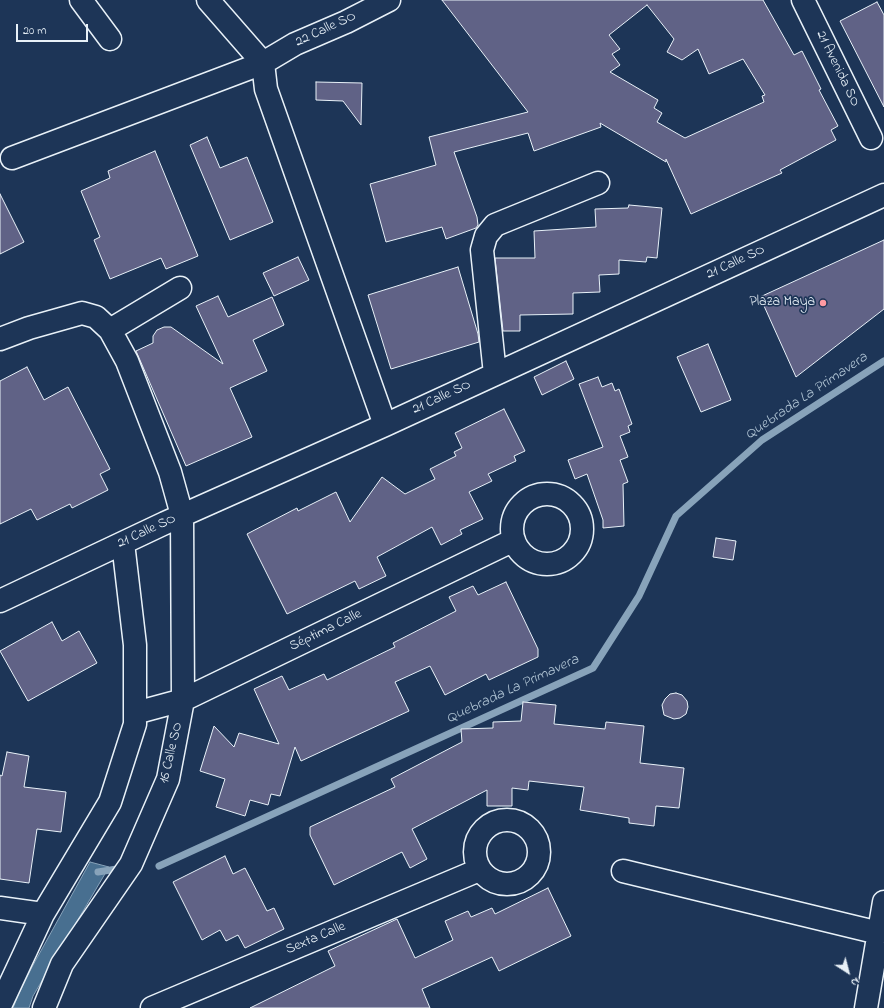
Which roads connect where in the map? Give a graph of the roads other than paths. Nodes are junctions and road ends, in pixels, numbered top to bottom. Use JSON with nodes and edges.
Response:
{"nodes":[{"id":1,"x":81,"y":0,"type":"edge"},
{"id":2,"x":208,"y":0,"type":"edge"},
{"id":3,"x":389,"y":0,"type":"edge"},
{"id":4,"x":803,"y":0,"type":"edge"},
{"id":5,"x":110,"y":39,"type":"dead end"},
{"id":6,"x":263,"y":63,"type":"junction"},
{"id":7,"x":871,"y":138,"type":"dead end"},
{"id":8,"x":12,"y":158,"type":"dead end"},
{"id":9,"x":598,"y":183,"type":"dead end"},
{"id":10,"x":884,"y":195,"type":"edge"},
{"id":11,"x":180,"y":288,"type":"dead end"},
{"id":12,"x":110,"y":330,"type":"junction"},
{"id":13,"x":0,"y":339,"type":"edge"},
{"id":14,"x":495,"y":374,"type":"junction"},
{"id":15,"x":385,"y":425,"type":"junction"},
{"id":16,"x":182,"y":515,"type":"junction"},
{"id":17,"x":514,"y":540,"type":"dead end"},
{"id":18,"x":123,"y":543,"type":"junction"},
{"id":19,"x":0,"y":601,"type":"edge"},
{"id":20,"x":183,"y":700,"type":"junction"},
{"id":21,"x":135,"y":713,"type":"junction"},
{"id":22,"x":479,"y":870,"type":"dead end"},
{"id":23,"x":622,"y":871,"type":"dead end"},
{"id":24,"x":884,"y":902,"type":"edge"},
{"id":25,"x":0,"y":908,"type":"edge"},
{"id":26,"x":43,"y":914,"type":"junction"},
{"id":27,"x":879,"y":932,"type":"junction"},
{"id":28,"x":0,"y":1006,"type":"edge"},
{"id":29,"x":44,"y":1008,"type":"edge"},
{"id":30,"x":152,"y":1008,"type":"edge"},
{"id":31,"x":866,"y":1008,"type":"edge"}],
"edges":[{"from":1,"to":5,"type":"street"},
{"from":2,"to":6,"type":"street"},
{"from":3,"to":6,"type":"street","name":"22 Calle SO"},
{"from":4,"to":7,"type":"street","name":"21 Avenida SO"},
{"from":6,"to":8,"type":"street","name":"22 Calle SO"},
{"from":6,"to":15,"type":"street"},
{"from":9,"to":14,"type":"street"},
{"from":10,"to":14,"type":"street","name":"21 Calle SO"},
{"from":11,"to":12,"type":"street"},
{"from":12,"to":13,"type":"street","name":"16 Calle SO"},
{"from":12,"to":16,"type":"street","name":"16 Calle SO"},
{"from":14,"to":15,"type":"street","name":"21 Calle SO"},
{"from":15,"to":16,"type":"street","name":"21 Calle SO"},
{"from":16,"to":18,"type":"street","name":"21 Calle SO"},
{"from":16,"to":20,"type":"street","name":"16 Calle SO"},
{"from":17,"to":20,"type":"street","name":"Séptima Calle"},
{"from":18,"to":19,"type":"street","name":"21 Calle SO"},
{"from":18,"to":21,"type":"street"},
{"from":20,"to":21,"type":"street","name":"Séptima Calle"},
{"from":20,"to":29,"type":"street","name":"16 Calle SO"},
{"from":21,"to":26,"type":"street"},
{"from":22,"to":30,"type":"street","name":"Sexta Calle"},
{"from":23,"to":27,"type":"street"},
{"from":24,"to":27,"type":"street"},
{"from":25,"to":26,"type":"street"},
{"from":26,"to":28,"type":"street"},
{"from":27,"to":31,"type":"street"}]}
